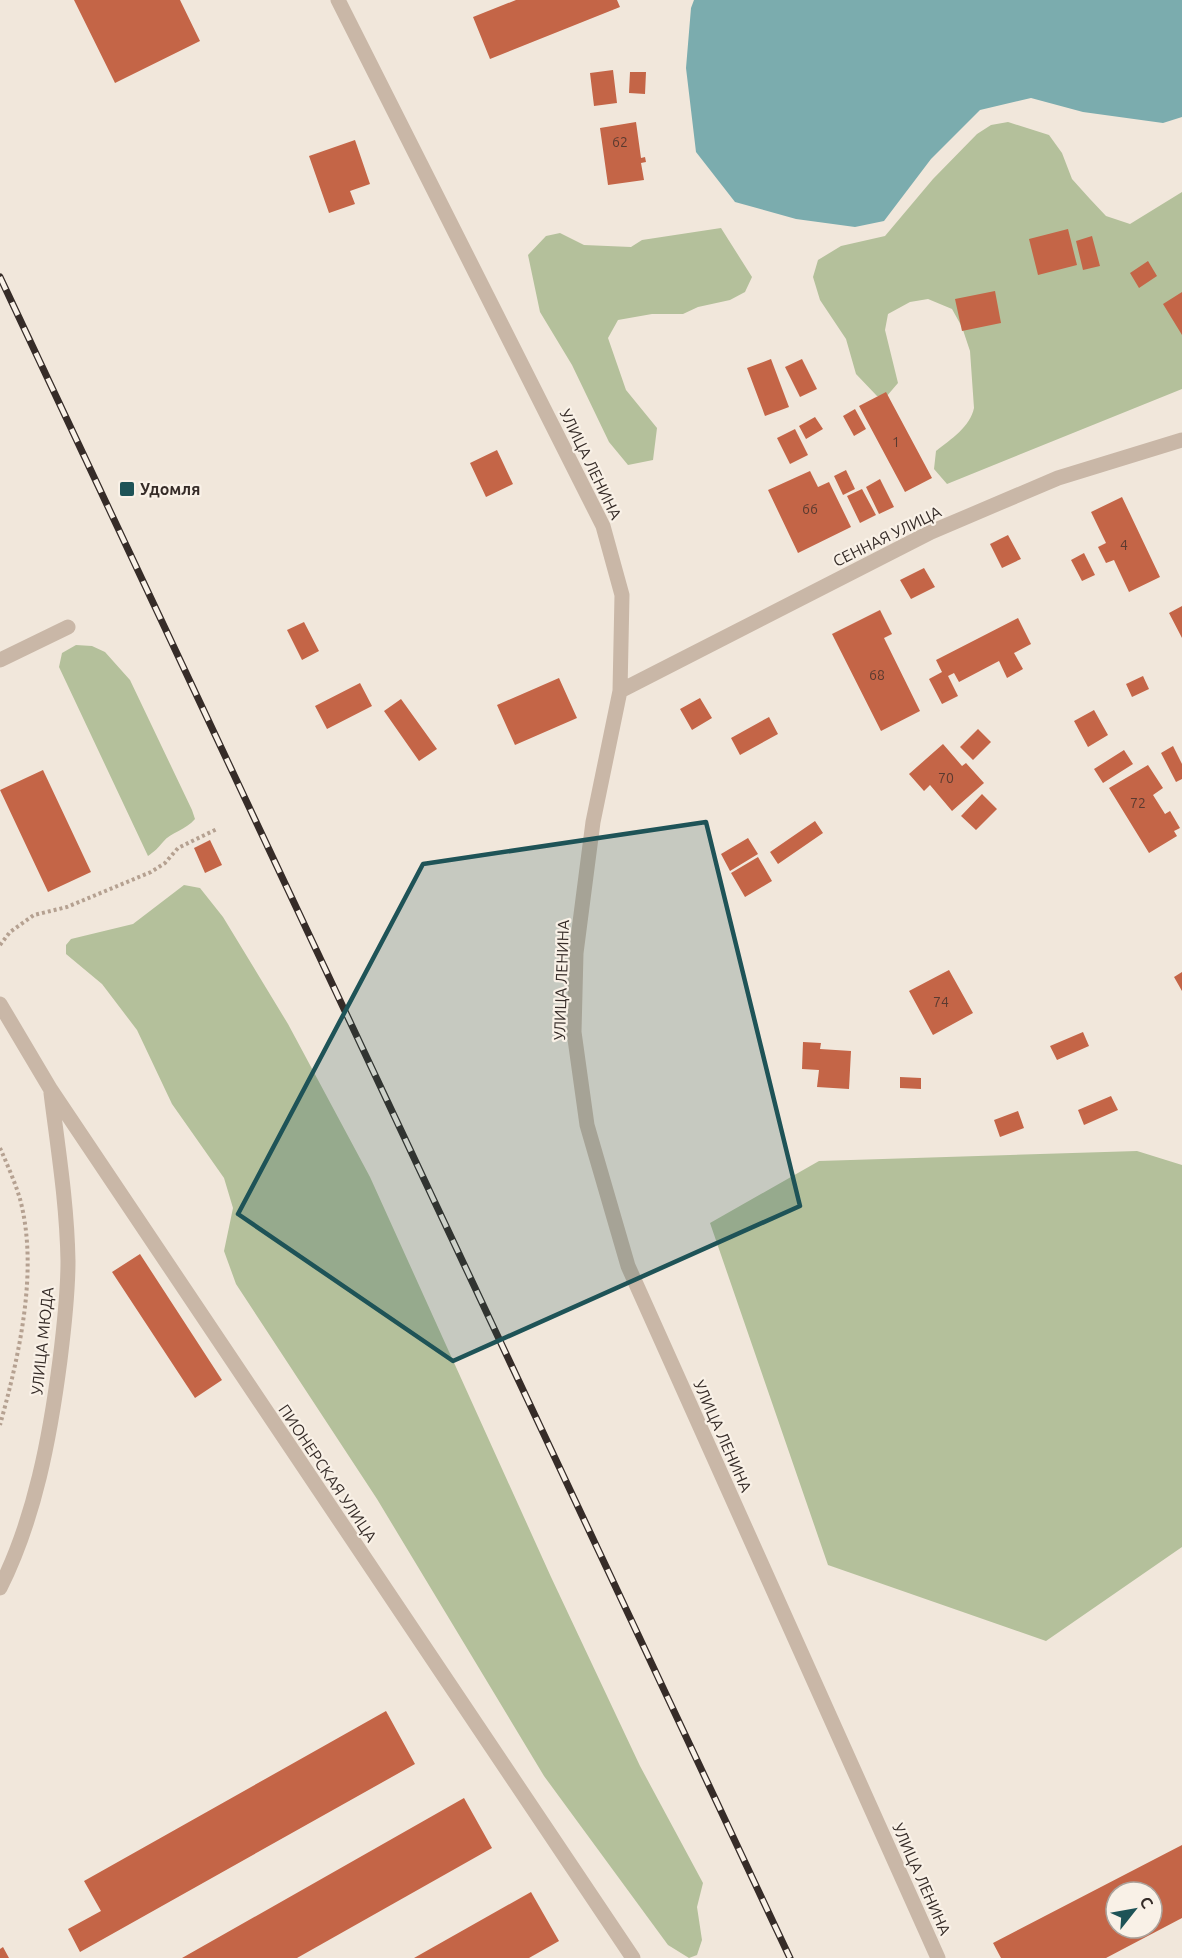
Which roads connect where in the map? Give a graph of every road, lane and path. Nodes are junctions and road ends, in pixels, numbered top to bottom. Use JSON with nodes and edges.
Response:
{"nodes":[{"id":1,"x":338,"y":0,"type":"edge"},
{"id":2,"x":1182,"y":440,"type":"edge"},
{"id":3,"x":68,"y":627,"type":"dead end"},
{"id":4,"x":0,"y":660,"type":"edge"},
{"id":5,"x":620,"y":691,"type":"junction"},
{"id":6,"x":217,"y":829,"type":"dead end"},
{"id":7,"x":0,"y":945,"type":"edge"},
{"id":8,"x":0,"y":1004,"type":"edge"},
{"id":9,"x":51,"y":1090,"type":"junction"},
{"id":10,"x":0,"y":1148,"type":"edge"},
{"id":11,"x":0,"y":1425,"type":"edge"},
{"id":12,"x":0,"y":1588,"type":"edge"},
{"id":13,"x":633,"y":1958,"type":"edge"},
{"id":14,"x":938,"y":1958,"type":"edge"}],
"edges":[{"from":1,"to":5,"type":"street","name":"УЛИЦА ЛЕНИНА"},
{"from":2,"to":5,"type":"street","name":"СЕННАЯ УЛИЦА"},
{"from":3,"to":4,"type":"street"},
{"from":5,"to":14,"type":"street","name":"УЛИЦА ЛЕНИНА"},
{"from":6,"to":7,"type":"path"},
{"from":8,"to":9,"type":"street","name":"ПИОНЕРСКАЯ УЛИЦА"},
{"from":9,"to":12,"type":"street","name":"УЛИЦА МЮДА"},
{"from":9,"to":13,"type":"street","name":"ПИОНЕРСКАЯ УЛИЦА"},
{"from":10,"to":11,"type":"path"}]}
